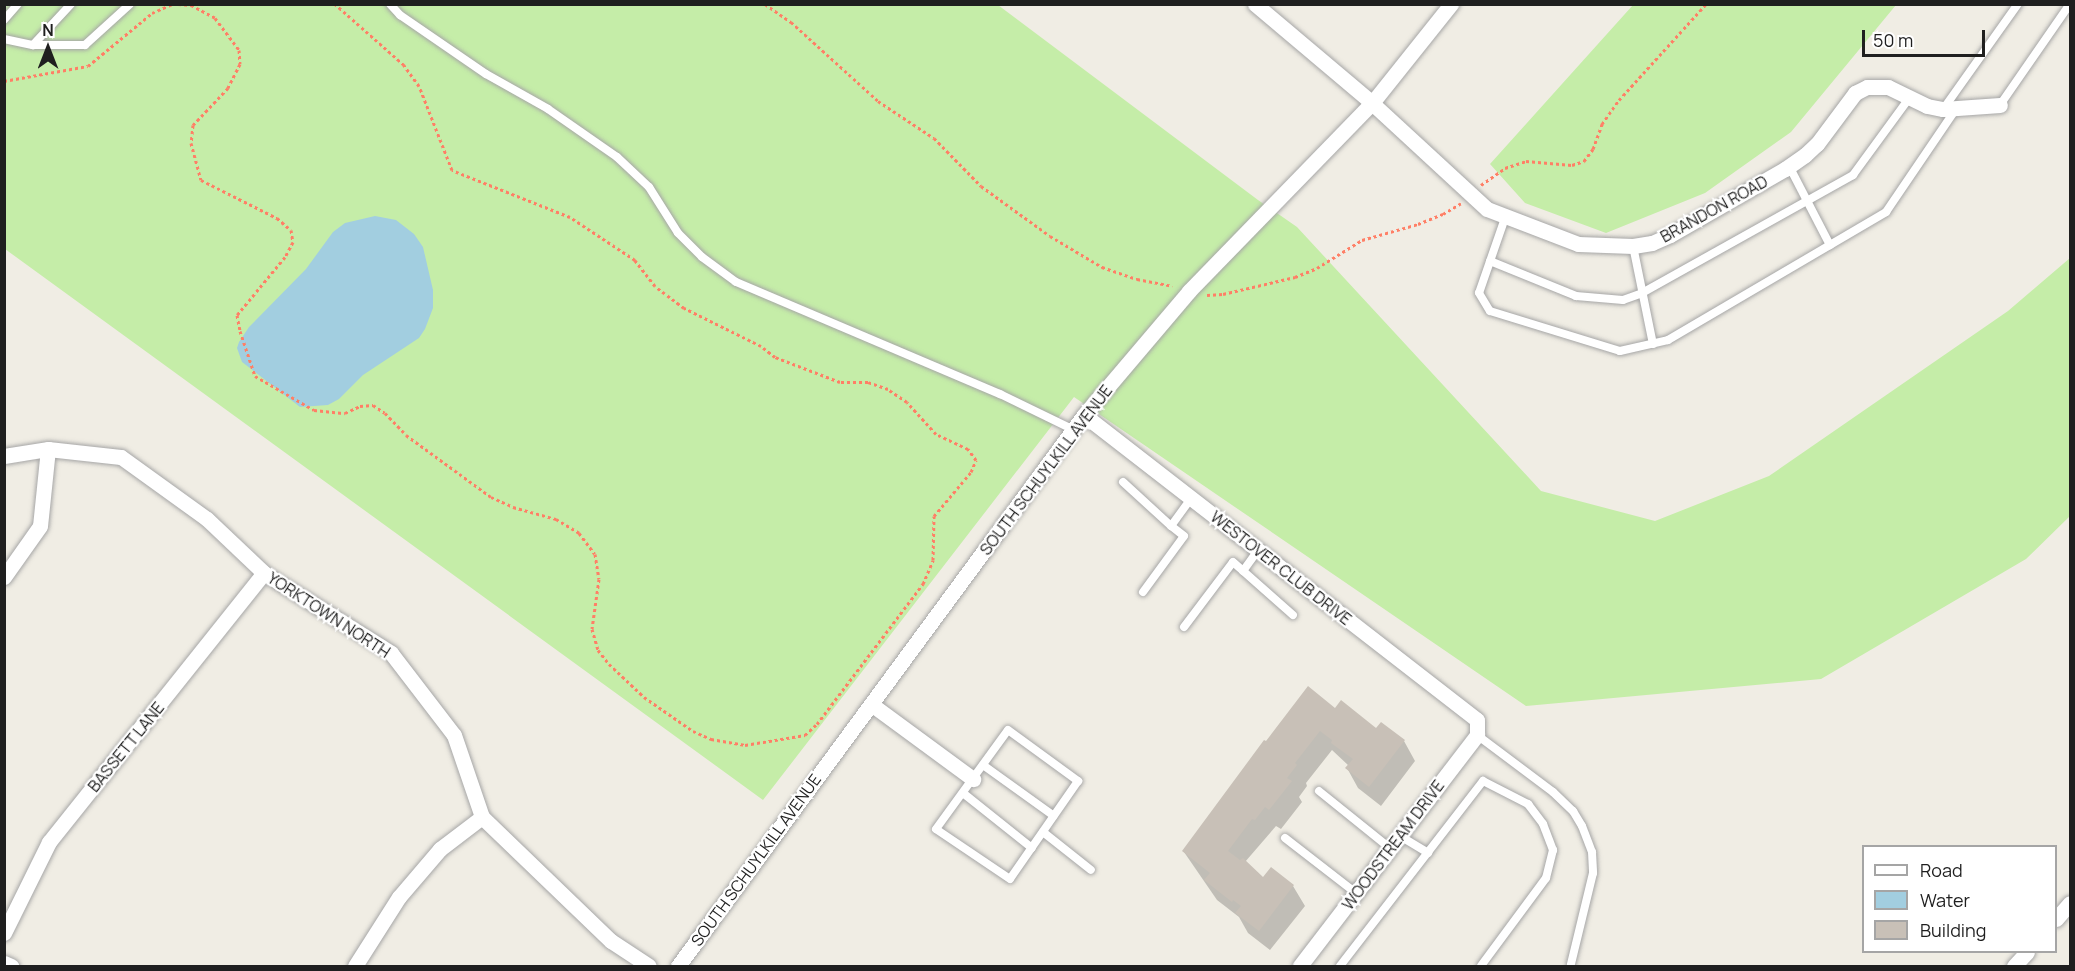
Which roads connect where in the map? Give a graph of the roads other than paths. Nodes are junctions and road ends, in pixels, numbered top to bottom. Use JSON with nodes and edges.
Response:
{"nodes":[{"id":1,"x":18,"y":4,"type":"edge"},
{"id":2,"x":70,"y":4,"type":"edge"},
{"id":3,"x":130,"y":4,"type":"edge"},
{"id":4,"x":390,"y":4,"type":"edge"},
{"id":5,"x":1254,"y":4,"type":"edge"},
{"id":6,"x":1451,"y":4,"type":"edge"},
{"id":7,"x":2018,"y":4,"type":"edge"},
{"id":8,"x":2070,"y":4,"type":"edge"},
{"id":9,"x":4,"y":20,"type":"edge"},
{"id":10,"x":4,"y":39,"type":"edge"},
{"id":11,"x":33,"y":45,"type":"junction"},
{"id":12,"x":1910,"y":97,"type":"junction"},
{"id":13,"x":1372,"y":103,"type":"junction"},
{"id":14,"x":2000,"y":105,"type":"joint"},
{"id":15,"x":1949,"y":109,"type":"junction"},
{"id":16,"x":1790,"y":166,"type":"junction"},
{"id":17,"x":1808,"y":202,"type":"junction"},
{"id":18,"x":1505,"y":218,"type":"junction"},
{"id":19,"x":1830,"y":245,"type":"junction"},
{"id":20,"x":1633,"y":246,"type":"junction"},
{"id":21,"x":1490,"y":261,"type":"junction"},
{"id":22,"x":1642,"y":293,"type":"junction"},
{"id":23,"x":1653,"y":344,"type":"junction"},
{"id":24,"x":1084,"y":415,"type":"junction"},
{"id":25,"x":1074,"y":430,"type":"junction"},
{"id":26,"x":48,"y":450,"type":"junction"},
{"id":27,"x":4,"y":456,"type":"edge"},
{"id":28,"x":1123,"y":482,"type":"dead end"},
{"id":29,"x":1191,"y":498,"type":"junction"},
{"id":30,"x":1171,"y":526,"type":"junction"},
{"id":31,"x":1258,"y":550,"type":"junction"},
{"id":32,"x":1243,"y":571,"type":"junction"},
{"id":33,"x":264,"y":573,"type":"junction"},
{"id":34,"x":4,"y":577,"type":"edge"},
{"id":35,"x":1143,"y":592,"type":"dead end"},
{"id":36,"x":1293,"y":615,"type":"dead end"},
{"id":37,"x":1184,"y":627,"type":"dead end"},
{"id":38,"x":871,"y":704,"type":"junction"},
{"id":39,"x":1477,"y":728,"type":"junction"},
{"id":40,"x":983,"y":765,"type":"junction"},
{"id":41,"x":973,"y":779,"type":"junction"},
{"id":42,"x":1319,"y":791,"type":"dead end"},
{"id":43,"x":963,"y":793,"type":"junction"},
{"id":44,"x":1054,"y":816,"type":"junction"},
{"id":45,"x":482,"y":817,"type":"junction"},
{"id":46,"x":1043,"y":832,"type":"junction"},
{"id":47,"x":1400,"y":836,"type":"junction"},
{"id":48,"x":1285,"y":838,"type":"dead end"},
{"id":49,"x":1032,"y":848,"type":"junction"},
{"id":50,"x":1390,"y":849,"type":"junction"},
{"id":51,"x":1428,"y":853,"type":"junction"},
{"id":52,"x":1092,"y":870,"type":"dead end"},
{"id":53,"x":1356,"y":893,"type":"junction"},
{"id":54,"x":2070,"y":903,"type":"edge"},
{"id":55,"x":2057,"y":918,"type":"edge"},
{"id":56,"x":4,"y":933,"type":"edge"},
{"id":57,"x":2025,"y":953,"type":"edge"},
{"id":58,"x":4,"y":963,"type":"edge"},
{"id":59,"x":1571,"y":964,"type":"dead end"},
{"id":60,"x":11,"y":966,"type":"edge"},
{"id":61,"x":355,"y":966,"type":"edge"},
{"id":62,"x":649,"y":966,"type":"edge"},
{"id":63,"x":678,"y":966,"type":"edge"},
{"id":64,"x":1300,"y":966,"type":"edge"},
{"id":65,"x":1340,"y":966,"type":"edge"},
{"id":66,"x":1481,"y":966,"type":"edge"},
{"id":67,"x":2014,"y":966,"type":"edge"}],
"edges":[{"from":1,"to":9,"type":"lane"},
{"from":2,"to":11,"type":"lane"},
{"from":3,"to":11,"type":"lane"},
{"from":4,"to":25,"type":"lane"},
{"from":5,"to":13,"type":"street","name":"BRANDON ROAD"},
{"from":6,"to":13,"type":"street","name":"SOUTH SCHUYLKILL AVENUE"},
{"from":7,"to":15,"type":"lane"},
{"from":8,"to":14,"type":"lane"},
{"from":10,"to":11,"type":"lane"},
{"from":12,"to":15,"type":"street","name":"BRANDON ROAD"},
{"from":12,"to":16,"type":"street","name":"BRANDON ROAD"},
{"from":12,"to":17,"type":"lane"},
{"from":13,"to":18,"type":"street","name":"BRANDON ROAD"},
{"from":13,"to":24,"type":"street","name":"SOUTH SCHUYLKILL AVENUE"},
{"from":14,"to":15,"type":"street","name":"BRANDON ROAD"},
{"from":15,"to":19,"type":"lane"},
{"from":16,"to":17,"type":"lane"},
{"from":16,"to":20,"type":"street","name":"BRANDON ROAD"},
{"from":17,"to":19,"type":"lane"},
{"from":17,"to":22,"type":"lane"},
{"from":18,"to":20,"type":"street","name":"BRANDON ROAD"},
{"from":18,"to":21,"type":"lane"},
{"from":19,"to":23,"type":"lane"},
{"from":20,"to":22,"type":"lane"},
{"from":21,"to":22,"type":"lane"},
{"from":21,"to":23,"type":"lane"},
{"from":22,"to":23,"type":"lane"},
{"from":24,"to":25,"type":"street","name":"SOUTH SCHUYLKILL AVENUE"},
{"from":24,"to":29,"type":"street","name":"WESTOVER CLUB DRIVE"},
{"from":25,"to":38,"type":"street","name":"SOUTH SCHUYLKILL AVENUE"},
{"from":26,"to":27,"type":"street","name":"YORKTOWN NORTH"},
{"from":26,"to":33,"type":"street","name":"YORKTOWN NORTH"},
{"from":26,"to":34,"type":"street"},
{"from":28,"to":30,"type":"lane"},
{"from":29,"to":30,"type":"lane"},
{"from":29,"to":31,"type":"street","name":"WESTOVER CLUB DRIVE"},
{"from":30,"to":35,"type":"lane"},
{"from":31,"to":32,"type":"lane"},
{"from":31,"to":39,"type":"street","name":"WESTOVER CLUB DRIVE"},
{"from":32,"to":36,"type":"lane"},
{"from":32,"to":37,"type":"lane"},
{"from":33,"to":45,"type":"street","name":"YORKTOWN NORTH"},
{"from":33,"to":56,"type":"street","name":"BASSETT LANE"},
{"from":38,"to":41,"type":"street"},
{"from":38,"to":63,"type":"street","name":"SOUTH SCHUYLKILL AVENUE"},
{"from":39,"to":47,"type":"street","name":"WOODSTREAM DRIVE"},
{"from":39,"to":59,"type":"lane"},
{"from":40,"to":41,"type":"lane"},
{"from":40,"to":44,"type":"lane"},
{"from":40,"to":44,"type":"lane"},
{"from":41,"to":43,"type":"lane"},
{"from":42,"to":50,"type":"lane"},
{"from":43,"to":49,"type":"lane"},
{"from":43,"to":49,"type":"lane"},
{"from":44,"to":46,"type":"lane"},
{"from":45,"to":61,"type":"street"},
{"from":45,"to":62,"type":"street","name":"YORKTOWN NORTH"},
{"from":46,"to":49,"type":"lane"},
{"from":46,"to":52,"type":"lane"},
{"from":47,"to":50,"type":"street","name":"WOODSTREAM DRIVE"},
{"from":47,"to":51,"type":"lane"},
{"from":48,"to":53,"type":"lane"},
{"from":50,"to":53,"type":"street","name":"WOODSTREAM DRIVE"},
{"from":51,"to":65,"type":"lane"},
{"from":51,"to":66,"type":"lane"},
{"from":53,"to":64,"type":"street","name":"WOODSTREAM DRIVE"},
{"from":54,"to":55,"type":"street"},
{"from":57,"to":67,"type":"street"},
{"from":58,"to":60,"type":"street"}]}
